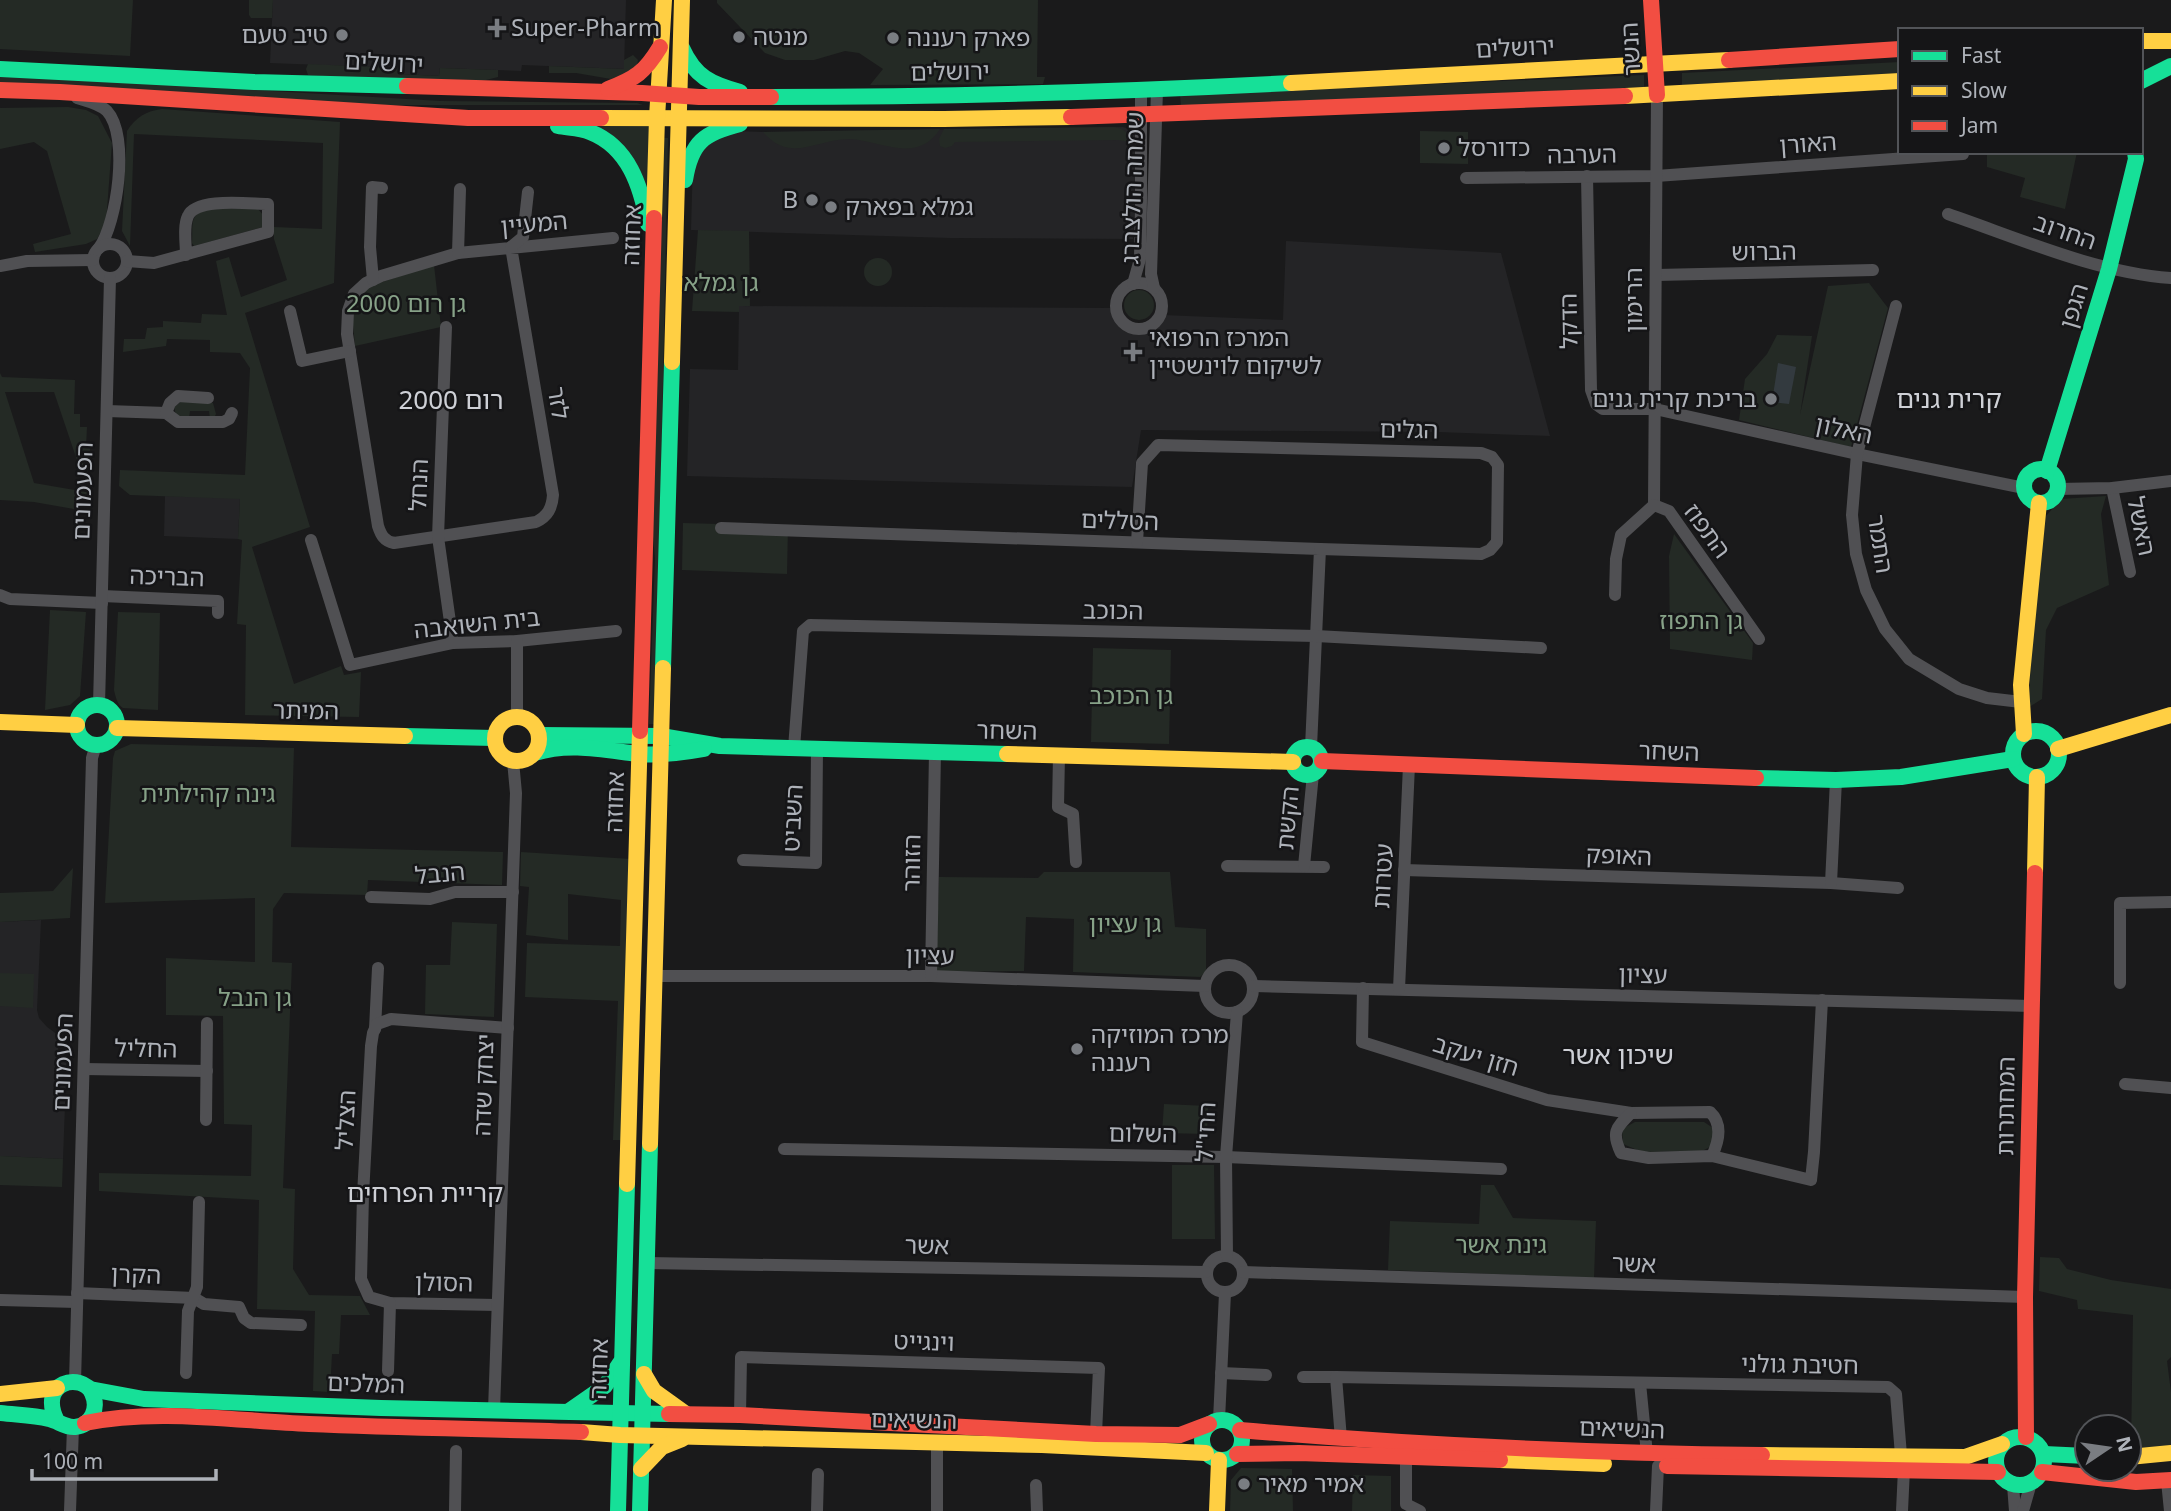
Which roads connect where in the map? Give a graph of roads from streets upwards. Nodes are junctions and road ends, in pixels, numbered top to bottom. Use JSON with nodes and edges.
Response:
{"nodes":[{"id":1,"x":664,"y":0,"type":"edge"},
{"id":2,"x":682,"y":0,"type":"edge"},
{"id":3,"x":1651,"y":0,"type":"edge"},
{"id":4,"x":680,"y":41,"type":"junction"},
{"id":5,"x":2143,"y":41,"type":"edge"},
{"id":6,"x":2171,"y":41,"type":"edge"},
{"id":7,"x":662,"y":44,"type":"junction"},
{"id":8,"x":1898,"y":49,"type":"edge"},
{"id":9,"x":1655,"y":65,"type":"junction"},
{"id":10,"x":2171,"y":66,"type":"edge"},
{"id":11,"x":2143,"y":67,"type":"edge"},
{"id":12,"x":0,"y":69,"type":"edge"},
{"id":13,"x":2143,"y":80,"type":"edge"},
{"id":14,"x":1898,"y":81,"type":"edge"},
{"id":15,"x":0,"y":90,"type":"edge"},
{"id":16,"x":1149,"y":90,"type":"junction"},
{"id":17,"x":60,"y":92,"type":"junction"},
{"id":18,"x":600,"y":92,"type":"junction"},
{"id":19,"x":659,"y":95,"type":"junction"},
{"id":20,"x":1657,"y":95,"type":"junction"},
{"id":21,"x":678,"y":96,"type":"junction"},
{"id":22,"x":759,"y":97,"type":"junction"},
{"id":23,"x":1149,"y":115,"type":"junction"},
{"id":24,"x":657,"y":118,"type":"junction"},
{"id":25,"x":678,"y":118,"type":"junction"},
{"id":26,"x":761,"y":118,"type":"junction"},
{"id":27,"x":517,"y":119,"type":"junction"},
{"id":28,"x":1964,"y":154,"type":"dead end"},
{"id":29,"x":2135,"y":154,"type":"edge"},
{"id":30,"x":1587,"y":176,"type":"junction"},
{"id":31,"x":1656,"y":176,"type":"junction"},
{"id":32,"x":1465,"y":178,"type":"dead end"},
{"id":33,"x":382,"y":188,"type":"dead end"},
{"id":34,"x":460,"y":189,"type":"dead end"},
{"id":35,"x":528,"y":192,"type":"dead end"},
{"id":36,"x":1948,"y":214,"type":"dead end"},
{"id":37,"x":613,"y":238,"type":"dead end"},
{"id":38,"x":511,"y":247,"type":"junction"},
{"id":39,"x":99,"y":248,"type":"junction"},
{"id":40,"x":458,"y":253,"type":"junction"},
{"id":41,"x":186,"y":255,"type":"junction"},
{"id":42,"x":93,"y":260,"type":"junction"},
{"id":43,"x":127,"y":261,"type":"junction"},
{"id":44,"x":0,"y":265,"type":"edge"},
{"id":45,"x":2109,"y":269,"type":"junction"},
{"id":46,"x":1873,"y":270,"type":"dead end"},
{"id":47,"x":1656,"y":275,"type":"junction"},
{"id":48,"x":110,"y":278,"type":"junction"},
{"id":49,"x":2171,"y":278,"type":"edge"},
{"id":50,"x":373,"y":280,"type":"junction"},
{"id":51,"x":673,"y":281,"type":"junction"},
{"id":52,"x":1133,"y":284,"type":"junction"},
{"id":53,"x":1154,"y":288,"type":"junction"},
{"id":54,"x":652,"y":289,"type":"junction"},
{"id":55,"x":1896,"y":306,"type":"dead end"},
{"id":56,"x":290,"y":311,"type":"dead end"},
{"id":57,"x":446,"y":327,"type":"dead end"},
{"id":58,"x":350,"y":351,"type":"junction"},
{"id":59,"x":208,"y":398,"type":"dead end"},
{"id":60,"x":1655,"y":409,"type":"junction"},
{"id":61,"x":107,"y":411,"type":"junction"},
{"id":62,"x":166,"y":412,"type":"junction"},
{"id":63,"x":232,"y":413,"type":"dead end"},
{"id":64,"x":1857,"y":454,"type":"junction"},
{"id":65,"x":2048,"y":471,"type":"junction"},
{"id":66,"x":2171,"y":481,"type":"edge"},
{"id":67,"x":2024,"y":488,"type":"junction"},
{"id":68,"x":2112,"y":488,"type":"junction"},
{"id":69,"x":2057,"y":489,"type":"junction"},
{"id":70,"x":2039,"y":503,"type":"junction"},
{"id":71,"x":1654,"y":505,"type":"junction"},
{"id":72,"x":721,"y":528,"type":"dead end"},
{"id":73,"x":438,"y":537,"type":"junction"},
{"id":74,"x":311,"y":540,"type":"dead end"},
{"id":75,"x":1137,"y":542,"type":"junction"},
{"id":76,"x":1320,"y":549,"type":"junction"},
{"id":77,"x":2130,"y":572,"type":"dead end"},
{"id":78,"x":1615,"y":595,"type":"dead end"},
{"id":79,"x":0,"y":596,"type":"edge"},
{"id":80,"x":102,"y":600,"type":"junction"},
{"id":81,"x":218,"y":613,"type":"dead end"},
{"id":82,"x":616,"y":631,"type":"dead end"},
{"id":83,"x":1316,"y":636,"type":"junction"},
{"id":84,"x":1759,"y":639,"type":"dead end"},
{"id":85,"x":517,"y":641,"type":"junction"},
{"id":86,"x":453,"y":643,"type":"junction"},
{"id":87,"x":1541,"y":648,"type":"dead end"},
{"id":88,"x":2021,"y":702,"type":"junction"},
{"id":89,"x":99,"y":705,"type":"junction"},
{"id":90,"x":2171,"y":715,"type":"edge"},
{"id":91,"x":517,"y":717,"type":"junction"},
{"id":92,"x":0,"y":722,"type":"edge"},
{"id":93,"x":77,"y":725,"type":"junction"},
{"id":94,"x":117,"y":728,"type":"junction"},
{"id":95,"x":2024,"y":734,"type":"junction"},
{"id":96,"x":539,"y":735,"type":"junction"},
{"id":97,"x":639,"y":736,"type":"junction"},
{"id":98,"x":661,"y":736,"type":"junction"},
{"id":99,"x":495,"y":738,"type":"junction"},
{"id":100,"x":96,"y":745,"type":"junction"},
{"id":101,"x":720,"y":746,"type":"junction"},
{"id":102,"x":1311,"y":747,"type":"junction"},
{"id":103,"x":794,"y":748,"type":"junction"},
{"id":104,"x":817,"y":749,"type":"junction"},
{"id":105,"x":2058,"y":749,"type":"junction"},
{"id":106,"x":535,"y":752,"type":"junction"},
{"id":107,"x":934,"y":752,"type":"junction"},
{"id":108,"x":639,"y":754,"type":"junction"},
{"id":109,"x":661,"y":754,"type":"junction"},
{"id":110,"x":1059,"y":755,"type":"junction"},
{"id":111,"x":2013,"y":759,"type":"junction"},
{"id":112,"x":513,"y":761,"type":"junction"},
{"id":113,"x":1293,"y":762,"type":"junction"},
{"id":114,"x":1409,"y":765,"type":"junction"},
{"id":115,"x":1317,"y":768,"type":"junction"},
{"id":116,"x":2037,"y":777,"type":"junction"},
{"id":117,"x":1836,"y":780,"type":"junction"},
{"id":118,"x":743,"y":860,"type":"dead end"},
{"id":119,"x":1076,"y":863,"type":"dead end"},
{"id":120,"x":1227,"y":866,"type":"dead end"},
{"id":121,"x":1304,"y":866,"type":"junction"},
{"id":122,"x":1324,"y":867,"type":"dead end"},
{"id":123,"x":1404,"y":870,"type":"junction"},
{"id":124,"x":1831,"y":883,"type":"junction"},
{"id":125,"x":1898,"y":888,"type":"dead end"},
{"id":126,"x":513,"y":892,"type":"junction"},
{"id":127,"x":371,"y":897,"type":"dead end"},
{"id":128,"x":2171,"y":902,"type":"edge"},
{"id":129,"x":378,"y":968,"type":"dead end"},
{"id":130,"x":654,"y":976,"type":"junction"},
{"id":131,"x":931,"y":976,"type":"junction"},
{"id":132,"x":2120,"y":983,"type":"dead end"},
{"id":133,"x":1205,"y":986,"type":"junction"},
{"id":134,"x":1254,"y":986,"type":"junction"},
{"id":135,"x":1363,"y":988,"type":"junction"},
{"id":136,"x":1399,"y":989,"type":"junction"},
{"id":137,"x":1822,"y":1000,"type":"junction"},
{"id":138,"x":2032,"y":1006,"type":"junction"},
{"id":139,"x":1237,"y":1012,"type":"junction"},
{"id":140,"x":207,"y":1023,"type":"dead end"},
{"id":141,"x":508,"y":1028,"type":"junction"},
{"id":142,"x":375,"y":1029,"type":"junction"},
{"id":143,"x":83,"y":1069,"type":"junction"},
{"id":144,"x":207,"y":1072,"type":"junction"},
{"id":145,"x":2125,"y":1084,"type":"dead end"},
{"id":146,"x":2171,"y":1088,"type":"edge"},
{"id":147,"x":1631,"y":1113,"type":"junction"},
{"id":148,"x":206,"y":1121,"type":"dead end"},
{"id":149,"x":784,"y":1149,"type":"dead end"},
{"id":150,"x":1226,"y":1157,"type":"junction"},
{"id":151,"x":1712,"y":1157,"type":"junction"},
{"id":152,"x":1501,"y":1169,"type":"dead end"},
{"id":153,"x":199,"y":1202,"type":"dead end"},
{"id":154,"x":1227,"y":1256,"type":"junction"},
{"id":155,"x":647,"y":1263,"type":"junction"},
{"id":156,"x":1206,"y":1272,"type":"junction"},
{"id":157,"x":1243,"y":1272,"type":"junction"},
{"id":158,"x":1225,"y":1293,"type":"junction"},
{"id":159,"x":369,"y":1297,"type":"joint"},
{"id":160,"x":2025,"y":1297,"type":"junction"},
{"id":161,"x":77,"y":1298,"type":"junction"},
{"id":162,"x":194,"y":1298,"type":"junction"},
{"id":163,"x":0,"y":1300,"type":"edge"},
{"id":164,"x":390,"y":1303,"type":"junction"},
{"id":165,"x":497,"y":1304,"type":"junction"},
{"id":166,"x":301,"y":1325,"type":"dead end"},
{"id":167,"x":622,"y":1360,"type":"junction"},
{"id":168,"x":388,"y":1371,"type":"dead end"},
{"id":169,"x":186,"y":1373,"type":"dead end"},
{"id":170,"x":644,"y":1373,"type":"junction"},
{"id":171,"x":1222,"y":1373,"type":"junction"},
{"id":172,"x":1266,"y":1375,"type":"dead end"},
{"id":173,"x":1303,"y":1377,"type":"dead end"},
{"id":174,"x":1336,"y":1377,"type":"junction"},
{"id":175,"x":1640,"y":1382,"type":"junction"},
{"id":176,"x":82,"y":1385,"type":"junction"},
{"id":177,"x":57,"y":1388,"type":"junction"},
{"id":178,"x":0,"y":1394,"type":"edge"},
{"id":179,"x":494,"y":1410,"type":"junction"},
{"id":180,"x":569,"y":1411,"type":"junction"},
{"id":181,"x":0,"y":1413,"type":"edge"},
{"id":182,"x":621,"y":1413,"type":"junction"},
{"id":183,"x":643,"y":1413,"type":"junction"},
{"id":184,"x":687,"y":1414,"type":"junction"},
{"id":185,"x":740,"y":1415,"type":"junction"},
{"id":186,"x":57,"y":1421,"type":"junction"},
{"id":187,"x":1214,"y":1422,"type":"junction"},
{"id":188,"x":79,"y":1425,"type":"junction"},
{"id":189,"x":1240,"y":1430,"type":"junction"},
{"id":190,"x":584,"y":1432,"type":"junction"},
{"id":191,"x":1096,"y":1434,"type":"junction"},
{"id":192,"x":620,"y":1435,"type":"junction"},
{"id":193,"x":642,"y":1436,"type":"junction"},
{"id":194,"x":688,"y":1437,"type":"junction"},
{"id":195,"x":2026,"y":1437,"type":"junction"},
{"id":196,"x":1341,"y":1439,"type":"junction"},
{"id":197,"x":937,"y":1444,"type":"junction"},
{"id":198,"x":2002,"y":1444,"type":"junction"},
{"id":199,"x":456,"y":1451,"type":"dead end"},
{"id":200,"x":2171,"y":1453,"type":"edge"},
{"id":201,"x":1237,"y":1454,"type":"junction"},
{"id":202,"x":2044,"y":1454,"type":"junction"},
{"id":203,"x":2073,"y":1455,"type":"edge"},
{"id":204,"x":1213,"y":1456,"type":"junction"},
{"id":205,"x":1406,"y":1456,"type":"junction"},
{"id":206,"x":2143,"y":1456,"type":"edge"},
{"id":207,"x":1653,"y":1460,"type":"junction"},
{"id":208,"x":1903,"y":1462,"type":"junction"},
{"id":209,"x":641,"y":1469,"type":"junction"},
{"id":210,"x":1998,"y":1472,"type":"junction"},
{"id":211,"x":619,"y":1474,"type":"junction"},
{"id":212,"x":818,"y":1474,"type":"dead end"},
{"id":213,"x":2037,"y":1477,"type":"junction"},
{"id":214,"x":2169,"y":1481,"type":"edge"},
{"id":215,"x":1036,"y":1485,"type":"dead end"},
{"id":216,"x":2013,"y":1485,"type":"junction"},
{"id":217,"x":70,"y":1511,"type":"edge"},
{"id":218,"x":455,"y":1511,"type":"edge"},
{"id":219,"x":618,"y":1511,"type":"edge"},
{"id":220,"x":640,"y":1511,"type":"edge"},
{"id":221,"x":817,"y":1511,"type":"edge"},
{"id":222,"x":937,"y":1511,"type":"edge"},
{"id":223,"x":1037,"y":1511,"type":"edge"},
{"id":224,"x":1217,"y":1511,"type":"edge"},
{"id":225,"x":1420,"y":1511,"type":"edge"},
{"id":226,"x":1656,"y":1511,"type":"edge"},
{"id":227,"x":1902,"y":1511,"type":"edge"},
{"id":228,"x":2015,"y":1511,"type":"edge"},
{"id":229,"x":2023,"y":1511,"type":"edge"},
{"id":230,"x":2170,"y":1511,"type":"edge"}],
"edges":[{"from":1,"to":7,"type":"street","name":"אחוזה"},
{"from":2,"to":4,"type":"street","name":"אחוזה"},
{"from":3,"to":9,"type":"street","name":"הנשר"},
{"from":4,"to":21,"type":"street","name":"אחוזה"},
{"from":4,"to":22,"type":"street"},
{"from":5,"to":6,"type":"street"},
{"from":7,"to":18,"type":"street"},
{"from":7,"to":19,"type":"street","name":"אחוזה"},
{"from":8,"to":9,"type":"street","name":"ירושלים"},
{"from":9,"to":16,"type":"street","name":"ירושלים"},
{"from":9,"to":20,"type":"street","name":"הנשר"},
{"from":10,"to":11,"type":"street"},
{"from":10,"to":13,"type":"street"},
{"from":12,"to":18,"type":"street","name":"ירושלים"},
{"from":14,"to":20,"type":"street","name":"ירושלים"},
{"from":15,"to":17,"type":"street","name":"ירושלים"},
{"from":16,"to":22,"type":"street","name":"ירושלים"},
{"from":16,"to":23,"type":"street","name":"שמחה הולצברג"},
{"from":17,"to":27,"type":"street","name":"ירושלים"},
{"from":17,"to":39,"type":"street"},
{"from":18,"to":19,"type":"street","name":"ירושלים"},
{"from":19,"to":21,"type":"street","name":"ירושלים"},
{"from":19,"to":24,"type":"street","name":"אחוזה"},
{"from":20,"to":23,"type":"street","name":"ירושלים"},
{"from":20,"to":31,"type":"street","name":"הרימון"},
{"from":21,"to":22,"type":"street","name":"ירושלים"},
{"from":21,"to":25,"type":"street","name":"אחוזה"},
{"from":23,"to":26,"type":"street","name":"ירושלים"},
{"from":23,"to":52,"type":"street","name":"שמחה הולצברג"},
{"from":23,"to":53,"type":"street","name":"שמחה הולצברג"},
{"from":24,"to":25,"type":"street","name":"ירושלים"},
{"from":24,"to":27,"type":"street","name":"ירושלים"},
{"from":24,"to":54,"type":"street","name":"אחוזה"},
{"from":25,"to":26,"type":"street","name":"ירושלים"},
{"from":25,"to":51,"type":"street","name":"אחוזה"},
{"from":26,"to":51,"type":"street"},
{"from":27,"to":54,"type":"street"},
{"from":28,"to":31,"type":"street","name":"האורן"},
{"from":29,"to":45,"type":"street","name":"הגפן"},
{"from":30,"to":31,"type":"street","name":"הערבה"},
{"from":30,"to":32,"type":"street","name":"הערבה"},
{"from":30,"to":60,"type":"street","name":"הדקל"},
{"from":31,"to":47,"type":"street","name":"הרימון"},
{"from":33,"to":50,"type":"street"},
{"from":34,"to":40,"type":"street"},
{"from":35,"to":38,"type":"street"},
{"from":36,"to":45,"type":"street","name":"החרוב"},
{"from":37,"to":38,"type":"street","name":"המעיין"},
{"from":38,"to":40,"type":"street","name":"המעיין"},
{"from":38,"to":73,"type":"street","name":"לזר"},
{"from":39,"to":42,"type":"street"},
{"from":39,"to":43,"type":"street"},
{"from":40,"to":50,"type":"street","name":"המעיין"},
{"from":41,"to":41,"type":"street"},
{"from":41,"to":43,"type":"street"},
{"from":42,"to":44,"type":"street"},
{"from":42,"to":48,"type":"street"},
{"from":43,"to":48,"type":"street"},
{"from":45,"to":49,"type":"street","name":"החרוב"},
{"from":45,"to":65,"type":"street","name":"הגפן"},
{"from":46,"to":47,"type":"street","name":"הברוש"},
{"from":47,"to":60,"type":"street","name":"הרימון"},
{"from":48,"to":61,"type":"street","name":"הפעמונים"},
{"from":50,"to":58,"type":"street","name":"המעיין"},
{"from":51,"to":98,"type":"street","name":"אחוזה"},
{"from":52,"to":53,"type":"street"},
{"from":52,"to":53,"type":"street"},
{"from":54,"to":97,"type":"street","name":"אחוזה"},
{"from":55,"to":64,"type":"street","name":"התמר"},
{"from":56,"to":58,"type":"street"},
{"from":57,"to":73,"type":"street","name":"הנחל"},
{"from":58,"to":73,"type":"street","name":"המעיין"},
{"from":59,"to":62,"type":"street"},
{"from":60,"to":64,"type":"street","name":"האלון"},
{"from":60,"to":71,"type":"street","name":"הרימון"},
{"from":61,"to":62,"type":"street"},
{"from":61,"to":80,"type":"street","name":"הפעמונים"},
{"from":62,"to":63,"type":"street"},
{"from":64,"to":67,"type":"street","name":"האלון"},
{"from":64,"to":88,"type":"street","name":"התמר"},
{"from":65,"to":67,"type":"street"},
{"from":65,"to":69,"type":"street"},
{"from":66,"to":68,"type":"street"},
{"from":67,"to":70,"type":"street"},
{"from":68,"to":69,"type":"street"},
{"from":68,"to":77,"type":"street","name":"האשל"},
{"from":69,"to":70,"type":"street"},
{"from":70,"to":88,"type":"street"},
{"from":71,"to":78,"type":"street","name":"התפוז"},
{"from":71,"to":84,"type":"street","name":"התפוז"},
{"from":72,"to":75,"type":"street","name":"הטללים"},
{"from":73,"to":86,"type":"street","name":"הנחל"},
{"from":74,"to":86,"type":"street","name":"בית השואבה"},
{"from":75,"to":76,"type":"street","name":"הטללים"},
{"from":75,"to":76,"type":"street","name":"הגלים"},
{"from":76,"to":83,"type":"street"},
{"from":79,"to":80,"type":"street"},
{"from":80,"to":81,"type":"street","name":"הבריכה"},
{"from":80,"to":89,"type":"street","name":"הפעמונים"},
{"from":82,"to":85,"type":"street","name":"בית השואבה"},
{"from":83,"to":87,"type":"street","name":"הכוכב"},
{"from":83,"to":102,"type":"street"},
{"from":83,"to":103,"type":"street","name":"הכוכב"},
{"from":85,"to":86,"type":"street","name":"בית השואבה"},
{"from":85,"to":91,"type":"street"},
{"from":88,"to":95,"type":"street"},
{"from":89,"to":93,"type":"street"},
{"from":89,"to":94,"type":"street"},
{"from":90,"to":105,"type":"street"},
{"from":91,"to":96,"type":"street"},
{"from":91,"to":99,"type":"street"},
{"from":92,"to":93,"type":"street"},
{"from":93,"to":100,"type":"street"},
{"from":94,"to":99,"type":"street","name":"המיתר"},
{"from":94,"to":100,"type":"street"},
{"from":95,"to":105,"type":"street"},
{"from":95,"to":111,"type":"street"},
{"from":96,"to":97,"type":"street"},
{"from":96,"to":106,"type":"street"},
{"from":97,"to":98,"type":"street"},
{"from":97,"to":108,"type":"street","name":"אחוזה"},
{"from":98,"to":101,"type":"street","name":"השחר"},
{"from":98,"to":109,"type":"street","name":"אחוזה"},
{"from":99,"to":112,"type":"street"},
{"from":100,"to":143,"type":"street","name":"הפעמונים"},
{"from":101,"to":103,"type":"street","name":"השחר"},
{"from":101,"to":109,"type":"street","name":"השחר"},
{"from":102,"to":113,"type":"street"},
{"from":102,"to":115,"type":"street"},
{"from":103,"to":104,"type":"street","name":"השחר"},
{"from":104,"to":107,"type":"street","name":"השחר"},
{"from":104,"to":118,"type":"street","name":"השביט"},
{"from":105,"to":116,"type":"street"},
{"from":106,"to":108,"type":"street"},
{"from":106,"to":112,"type":"street"},
{"from":107,"to":110,"type":"street","name":"השחר"},
{"from":107,"to":131,"type":"street","name":"הזוהר"},
{"from":108,"to":109,"type":"street"},
{"from":108,"to":167,"type":"street","name":"אחוזה"},
{"from":109,"to":130,"type":"street","name":"אחוזה"},
{"from":110,"to":113,"type":"street","name":"השחר"},
{"from":110,"to":119,"type":"street"},
{"from":111,"to":116,"type":"street"},
{"from":111,"to":117,"type":"street","name":"השחר"},
{"from":112,"to":126,"type":"street","name":"יצחק שדה"},
{"from":113,"to":115,"type":"street"},
{"from":114,"to":115,"type":"street","name":"השחר"},
{"from":114,"to":117,"type":"street","name":"השחר"},
{"from":114,"to":123,"type":"street","name":"עטרות"},
{"from":115,"to":121,"type":"street","name":"הקשת"},
{"from":116,"to":138,"type":"street","name":"המחתרות"},
{"from":117,"to":124,"type":"street"},
{"from":120,"to":121,"type":"street","name":"הקשת"},
{"from":121,"to":122,"type":"street","name":"הקשת"},
{"from":123,"to":124,"type":"street","name":"האופק"},
{"from":123,"to":136,"type":"street","name":"עטרות"},
{"from":124,"to":125,"type":"street","name":"האופק"},
{"from":126,"to":127,"type":"street","name":"הנבל"},
{"from":126,"to":141,"type":"street","name":"יצחק שדה"},
{"from":128,"to":132,"type":"street"},
{"from":129,"to":142,"type":"street","name":"הצליל"},
{"from":130,"to":131,"type":"street","name":"עציון"},
{"from":130,"to":155,"type":"street","name":"אחוזה"},
{"from":131,"to":133,"type":"street","name":"עציון"},
{"from":133,"to":134,"type":"street"},
{"from":133,"to":139,"type":"street"},
{"from":134,"to":135,"type":"street","name":"עציון"},
{"from":134,"to":139,"type":"street"},
{"from":135,"to":136,"type":"street","name":"עציון"},
{"from":135,"to":147,"type":"street","name":"חזן יעקב"},
{"from":136,"to":137,"type":"street","name":"עציון"},
{"from":137,"to":138,"type":"street","name":"עציון"},
{"from":137,"to":151,"type":"street"},
{"from":138,"to":160,"type":"street","name":"המחתרות"},
{"from":139,"to":150,"type":"street","name":"החי\"ל"},
{"from":140,"to":144,"type":"street","name":"החליל"},
{"from":141,"to":142,"type":"street"},
{"from":141,"to":165,"type":"street","name":"יצחק שדה"},
{"from":142,"to":159,"type":"street","name":"הצליל"},
{"from":143,"to":144,"type":"street","name":"החליל"},
{"from":143,"to":161,"type":"street","name":"הפעמונים"},
{"from":144,"to":148,"type":"street","name":"החליל"},
{"from":145,"to":146,"type":"street"},
{"from":147,"to":151,"type":"street"},
{"from":147,"to":151,"type":"street"},
{"from":149,"to":150,"type":"street","name":"השלום"},
{"from":150,"to":152,"type":"street","name":"השלום"},
{"from":150,"to":154,"type":"street","name":"החי\"ל"},
{"from":153,"to":162,"type":"street","name":"הקרן"},
{"from":154,"to":156,"type":"street"},
{"from":154,"to":157,"type":"street"},
{"from":155,"to":156,"type":"street","name":"אשר"},
{"from":155,"to":170,"type":"street","name":"אחוזה"},
{"from":156,"to":158,"type":"street"},
{"from":157,"to":158,"type":"street"},
{"from":157,"to":160,"type":"street","name":"אשר"},
{"from":158,"to":171,"type":"street"},
{"from":159,"to":164,"type":"street","name":"הסולן"},
{"from":160,"to":195,"type":"street","name":"המחתרות"},
{"from":161,"to":162,"type":"street","name":"הקרן"},
{"from":161,"to":163,"type":"street","name":"הקרן"},
{"from":161,"to":176,"type":"street","name":"הפעמונים"},
{"from":162,"to":166,"type":"street","name":"הקרן"},
{"from":162,"to":169,"type":"street","name":"הקרן"},
{"from":164,"to":165,"type":"street","name":"הסולן"},
{"from":164,"to":168,"type":"street","name":"הסולן"},
{"from":165,"to":179,"type":"street","name":"יצחק שדה"},
{"from":167,"to":180,"type":"street"},
{"from":167,"to":182,"type":"street","name":"אחוזה"},
{"from":170,"to":183,"type":"street","name":"אחוזה"},
{"from":170,"to":184,"type":"street"},
{"from":171,"to":172,"type":"street"},
{"from":171,"to":187,"type":"street"},
{"from":173,"to":174,"type":"street","name":"חטיבת גולני"},
{"from":174,"to":175,"type":"street","name":"חטיבת גולני"},
{"from":174,"to":196,"type":"street"},
{"from":175,"to":207,"type":"street"},
{"from":175,"to":208,"type":"street","name":"חטיבת גולני"},
{"from":176,"to":177,"type":"street"},
{"from":176,"to":179,"type":"street","name":"המלכים"},
{"from":176,"to":188,"type":"street"},
{"from":177,"to":178,"type":"street"},
{"from":177,"to":186,"type":"street"},
{"from":179,"to":180,"type":"street","name":"המלכים"},
{"from":180,"to":182,"type":"street","name":"המלכים"},
{"from":181,"to":186,"type":"street"},
{"from":182,"to":183,"type":"street","name":"המלכים"},
{"from":182,"to":192,"type":"street","name":"אחוזה"},
{"from":183,"to":184,"type":"street","name":"הנשיאים"},
{"from":183,"to":193,"type":"street","name":"אחוזה"},
{"from":184,"to":185,"type":"street","name":"הנשיאים"},
{"from":185,"to":191,"type":"street","name":"הנשיאים"},
{"from":185,"to":191,"type":"street","name":"וינגייט"},
{"from":186,"to":188,"type":"street"},
{"from":187,"to":189,"type":"street"},
{"from":187,"to":191,"type":"street","name":"הנשיאים"},
{"from":187,"to":204,"type":"street"},
{"from":188,"to":190,"type":"street","name":"המלכים"},
{"from":188,"to":217,"type":"street"},
{"from":189,"to":196,"type":"street","name":"הנשיאים"},
{"from":189,"to":201,"type":"street"},
{"from":190,"to":192,"type":"street","name":"המלכים"},
{"from":190,"to":211,"type":"street"},
{"from":192,"to":193,"type":"street","name":"הנשיאים"},
{"from":192,"to":211,"type":"street","name":"אחוזה"},
{"from":193,"to":194,"type":"street","name":"הנשיאים"},
{"from":193,"to":209,"type":"street","name":"אחוזה"},
{"from":194,"to":197,"type":"street","name":"הנשיאים"},
{"from":194,"to":209,"type":"street"},
{"from":195,"to":198,"type":"street"},
{"from":195,"to":202,"type":"street"},
{"from":196,"to":207,"type":"street","name":"הנשיאים"},
{"from":197,"to":204,"type":"street","name":"הנשיאים"},
{"from":197,"to":222,"type":"street"},
{"from":198,"to":208,"type":"street","name":"הנשיאים"},
{"from":198,"to":210,"type":"street"},
{"from":199,"to":218,"type":"street"},
{"from":200,"to":206,"type":"street"},
{"from":201,"to":204,"type":"street"},
{"from":201,"to":205,"type":"street","name":"הנשיאים"},
{"from":202,"to":203,"type":"street"},
{"from":202,"to":213,"type":"street"},
{"from":204,"to":224,"type":"street"},
{"from":205,"to":207,"type":"street","name":"הנשיאים"},
{"from":205,"to":225,"type":"street"},
{"from":207,"to":208,"type":"street","name":"הנשיאים"},
{"from":207,"to":226,"type":"street"},
{"from":208,"to":210,"type":"street","name":"הנשיאים"},
{"from":208,"to":227,"type":"street","name":"חטיבת גולני"},
{"from":209,"to":220,"type":"street","name":"אחוזה"},
{"from":210,"to":216,"type":"street"},
{"from":211,"to":219,"type":"street","name":"אחוזה"},
{"from":212,"to":221,"type":"street"},
{"from":213,"to":214,"type":"street"},
{"from":213,"to":216,"type":"street"},
{"from":213,"to":229,"type":"street"},
{"from":214,"to":230,"type":"street"},
{"from":215,"to":223,"type":"street"},
{"from":216,"to":228,"type":"street"}]}
